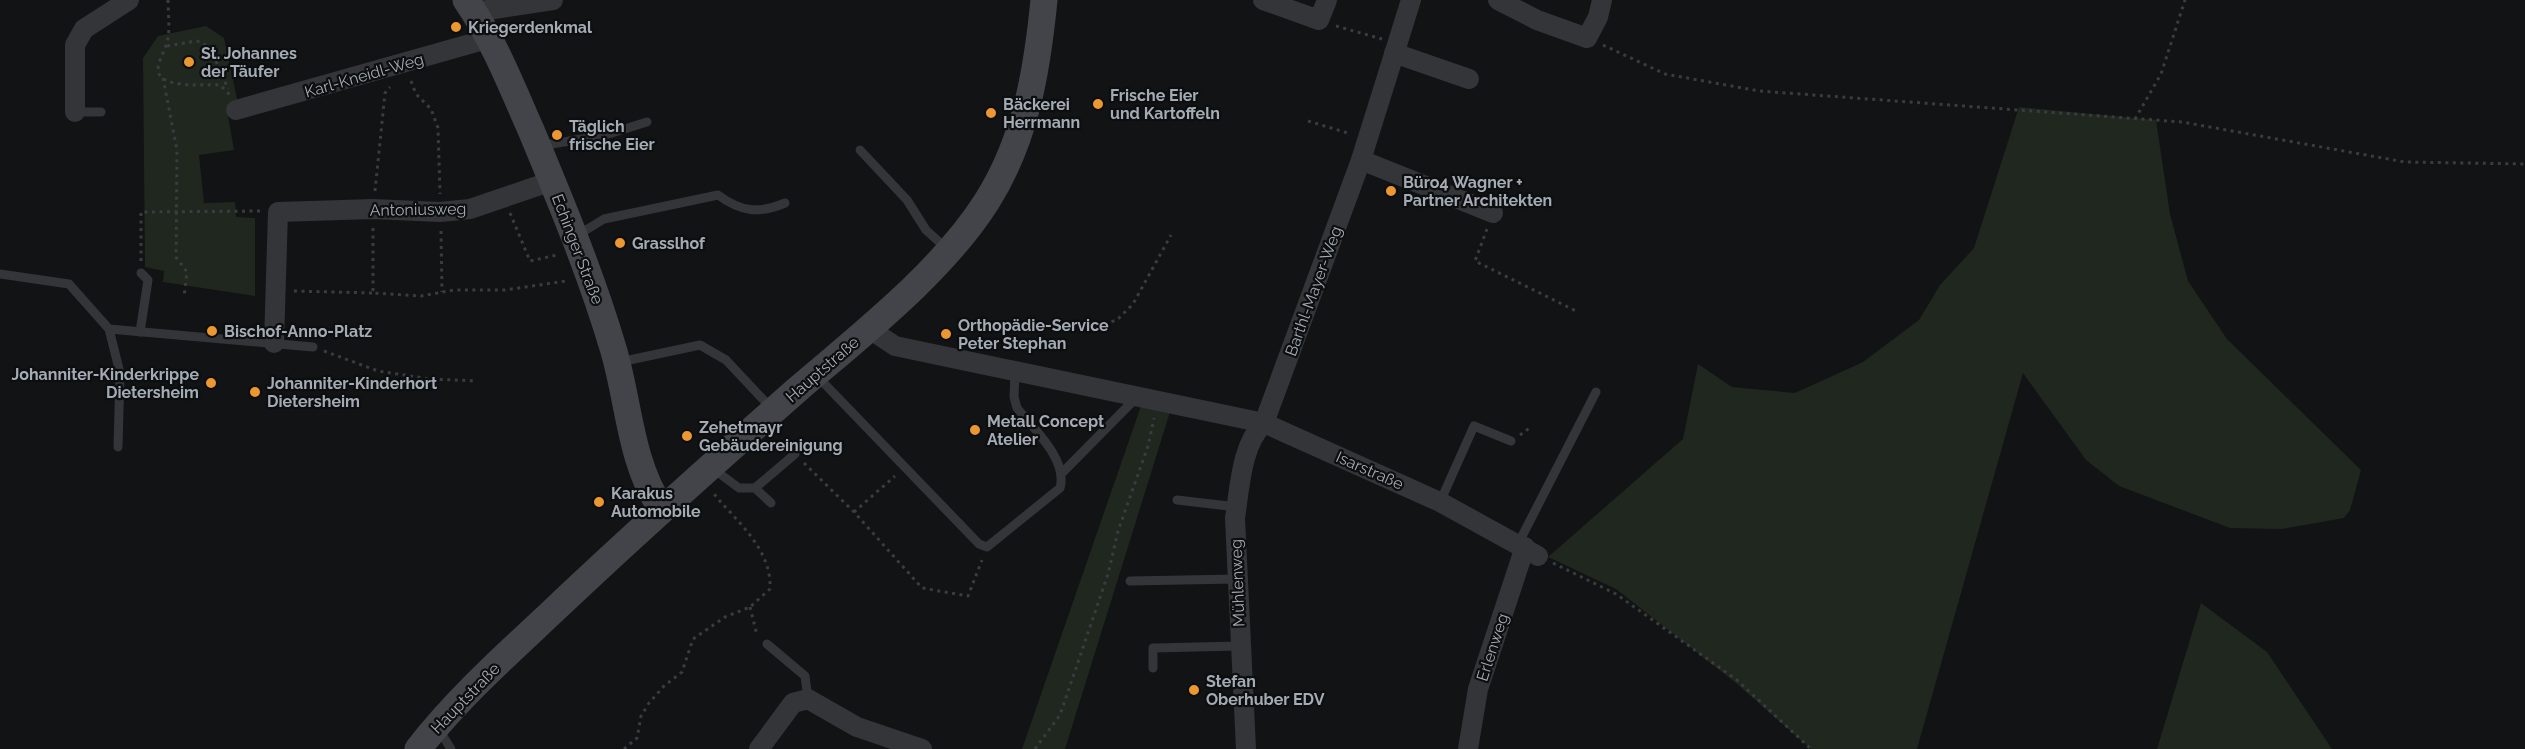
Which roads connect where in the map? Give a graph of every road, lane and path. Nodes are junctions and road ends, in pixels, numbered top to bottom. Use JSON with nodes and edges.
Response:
{"nodes":[{"id":1,"x":129,"y":0,"type":"edge"},
{"id":2,"x":168,"y":0,"type":"edge"},
{"id":3,"x":553,"y":0,"type":"edge"},
{"id":4,"x":1044,"y":0,"type":"edge"},
{"id":5,"x":1263,"y":0,"type":"edge"},
{"id":6,"x":1327,"y":0,"type":"edge"},
{"id":7,"x":1411,"y":0,"type":"edge"},
{"id":8,"x":1498,"y":0,"type":"edge"},
{"id":9,"x":1602,"y":0,"type":"edge"},
{"id":10,"x":2185,"y":0,"type":"edge"},
{"id":11,"x":470,"y":6,"type":"edge"},
{"id":12,"x":1319,"y":21,"type":"junction"},
{"id":13,"x":491,"y":38,"type":"junction"},
{"id":14,"x":1587,"y":38,"type":"junction"},
{"id":15,"x":166,"y":46,"type":"junction"},
{"id":16,"x":1396,"y":48,"type":"junction"},
{"id":17,"x":163,"y":78,"type":"junction"},
{"id":18,"x":1469,"y":80,"type":"dead end"},
{"id":19,"x":228,"y":90,"type":"junction"},
{"id":20,"x":236,"y":110,"type":"joint"},
{"id":21,"x":75,"y":112,"type":"joint"},
{"id":22,"x":100,"y":112,"type":"dead end"},
{"id":23,"x":2135,"y":119,"type":"junction"},
{"id":24,"x":1308,"y":121,"type":"dead end"},
{"id":25,"x":647,"y":122,"type":"dead end"},
{"id":26,"x":1367,"y":139,"type":"junction"},
{"id":27,"x":538,"y":147,"type":"junction"},
{"id":28,"x":860,"y":150,"type":"dead end"},
{"id":29,"x":1361,"y":160,"type":"junction"},
{"id":30,"x":2525,"y":164,"type":"edge"},
{"id":31,"x":552,"y":181,"type":"junction"},
{"id":32,"x":503,"y":197,"type":"junction"},
{"id":33,"x":785,"y":203,"type":"dead end"},
{"id":34,"x":278,"y":212,"type":"junction"},
{"id":35,"x":178,"y":213,"type":"junction"},
{"id":36,"x":1493,"y":213,"type":"joint"},
{"id":37,"x":1171,"y":235,"type":"dead end"},
{"id":38,"x":948,"y":250,"type":"junction"},
{"id":39,"x":581,"y":254,"type":"junction"},
{"id":40,"x":141,"y":273,"type":"joint"},
{"id":41,"x":0,"y":274,"type":"edge"},
{"id":42,"x":275,"y":290,"type":"junction"},
{"id":43,"x":442,"y":292,"type":"dead end"},
{"id":44,"x":373,"y":293,"type":"dead end"},
{"id":45,"x":184,"y":297,"type":"dead end"},
{"id":46,"x":1576,"y":311,"type":"dead end"},
{"id":47,"x":868,"y":328,"type":"junction"},
{"id":48,"x":1090,"y":328,"type":"dead end"},
{"id":49,"x":109,"y":329,"type":"junction"},
{"id":50,"x":140,"y":332,"type":"junction"},
{"id":51,"x":274,"y":342,"type":"junction"},
{"id":52,"x":313,"y":347,"type":"joint"},
{"id":53,"x":617,"y":362,"type":"junction"},
{"id":54,"x":1015,"y":371,"type":"junction"},
{"id":55,"x":815,"y":375,"type":"junction"},
{"id":56,"x":477,"y":381,"type":"dead end"},
{"id":57,"x":1596,"y":392,"type":"dead end"},
{"id":58,"x":1137,"y":397,"type":"junction"},
{"id":59,"x":1158,"y":401,"type":"junction"},
{"id":60,"x":774,"y":411,"type":"junction"},
{"id":61,"x":1264,"y":423,"type":"junction"},
{"id":62,"x":1511,"y":441,"type":"dead end"},
{"id":63,"x":118,"y":447,"type":"dead end"},
{"id":64,"x":795,"y":454,"type":"joint"},
{"id":65,"x":901,"y":470,"type":"dead end"},
{"id":66,"x":705,"y":471,"type":"junction"},
{"id":67,"x":1062,"y":472,"type":"junction"},
{"id":68,"x":755,"y":488,"type":"junction"},
{"id":69,"x":1177,"y":500,"type":"dead end"},
{"id":70,"x":1440,"y":502,"type":"junction"},
{"id":71,"x":771,"y":503,"type":"dead end"},
{"id":72,"x":1237,"y":507,"type":"junction"},
{"id":73,"x":661,"y":508,"type":"junction"},
{"id":74,"x":854,"y":512,"type":"junction"},
{"id":75,"x":987,"y":548,"type":"junction"},
{"id":76,"x":1527,"y":549,"type":"junction"},
{"id":77,"x":1236,"y":579,"type":"junction"},
{"id":78,"x":1130,"y":581,"type":"dead end"},
{"id":79,"x":750,"y":607,"type":"junction"},
{"id":80,"x":767,"y":644,"type":"joint"},
{"id":81,"x":1240,"y":646,"type":"junction"},
{"id":82,"x":1153,"y":668,"type":"dead end"},
{"id":83,"x":808,"y":699,"type":"junction"},
{"id":84,"x":436,"y":726,"type":"junction"},
{"id":85,"x":418,"y":749,"type":"edge"},
{"id":86,"x":451,"y":749,"type":"edge"},
{"id":87,"x":624,"y":749,"type":"edge"},
{"id":88,"x":759,"y":749,"type":"edge"},
{"id":89,"x":921,"y":749,"type":"edge"},
{"id":90,"x":1035,"y":749,"type":"edge"},
{"id":91,"x":1245,"y":749,"type":"edge"},
{"id":92,"x":1468,"y":749,"type":"edge"},
{"id":93,"x":1811,"y":749,"type":"edge"}],
"edges":[{"from":1,"to":21,"type":"street"},
{"from":2,"to":15,"type":"path"},
{"from":3,"to":11,"type":"street"},
{"from":4,"to":38,"type":"main road","name":"Hauptstraße"},
{"from":5,"to":12,"type":"street"},
{"from":6,"to":12,"type":"street"},
{"from":7,"to":16,"type":"street","name":"Barthl-Mayer-Weg"},
{"from":8,"to":14,"type":"street"},
{"from":9,"to":14,"type":"street"},
{"from":10,"to":23,"type":"path"},
{"from":11,"to":13,"type":"main road","name":"Echinger Straße"},
{"from":12,"to":16,"type":"path"},
{"from":13,"to":20,"type":"street","name":"Karl-Kneidl-Weg"},
{"from":13,"to":27,"type":"main road","name":"Echinger Straße"},
{"from":14,"to":23,"type":"path"},
{"from":15,"to":17,"type":"path"},
{"from":15,"to":19,"type":"path"},
{"from":16,"to":18,"type":"street"},
{"from":16,"to":26,"type":"street","name":"Barthl-Mayer-Weg"},
{"from":17,"to":19,"type":"path"},
{"from":17,"to":35,"type":"path"},
{"from":19,"to":20,"type":"path"},
{"from":21,"to":22,"type":"lane"},
{"from":23,"to":30,"type":"path"},
{"from":24,"to":26,"type":"path"},
{"from":25,"to":27,"type":"lane"},
{"from":26,"to":29,"type":"street","name":"Barthl-Mayer-Weg"},
{"from":27,"to":31,"type":"main road","name":"Echinger Straße"},
{"from":28,"to":38,"type":"lane"},
{"from":29,"to":36,"type":"street"},
{"from":29,"to":61,"type":"street","name":"Barthl-Mayer-Weg"},
{"from":31,"to":32,"type":"street","name":"Antoniusweg"},
{"from":31,"to":39,"type":"main road","name":"Echinger Straße"},
{"from":32,"to":34,"type":"street","name":"Antoniusweg"},
{"from":32,"to":39,"type":"path"},
{"from":33,"to":39,"type":"lane"},
{"from":34,"to":35,"type":"path"},
{"from":34,"to":42,"type":"street"},
{"from":35,"to":40,"type":"path"},
{"from":35,"to":45,"type":"path"},
{"from":36,"to":46,"type":"path"},
{"from":37,"to":48,"type":"path"},
{"from":38,"to":47,"type":"main road","name":"Hauptstraße"},
{"from":39,"to":43,"type":"path"},
{"from":39,"to":53,"type":"main road","name":"Echinger Straße"},
{"from":40,"to":50,"type":"lane"},
{"from":41,"to":49,"type":"lane"},
{"from":42,"to":44,"type":"path"},
{"from":42,"to":51,"type":"street"},
{"from":47,"to":54,"type":"street","name":"Isarstraße"},
{"from":47,"to":55,"type":"main road","name":"Hauptstraße"},
{"from":49,"to":50,"type":"lane"},
{"from":49,"to":63,"type":"lane"},
{"from":50,"to":51,"type":"lane"},
{"from":51,"to":52,"type":"lane"},
{"from":52,"to":56,"type":"path"},
{"from":53,"to":60,"type":"lane"},
{"from":53,"to":73,"type":"main road","name":"Echinger Straße"},
{"from":54,"to":58,"type":"street","name":"Isarstraße"},
{"from":54,"to":67,"type":"lane"},
{"from":55,"to":60,"type":"main road","name":"Hauptstraße"},
{"from":55,"to":75,"type":"lane"},
{"from":57,"to":76,"type":"lane"},
{"from":58,"to":59,"type":"street","name":"Isarstraße"},
{"from":58,"to":67,"type":"lane"},
{"from":59,"to":61,"type":"street","name":"Isarstraße"},
{"from":59,"to":90,"type":"path"},
{"from":60,"to":66,"type":"main road","name":"Hauptstraße"},
{"from":61,"to":70,"type":"street","name":"Isarstraße"},
{"from":61,"to":72,"type":"street","name":"Mühlenweg"},
{"from":62,"to":70,"type":"lane"},
{"from":64,"to":68,"type":"lane"},
{"from":64,"to":74,"type":"path"},
{"from":65,"to":74,"type":"path"},
{"from":66,"to":68,"type":"lane"},
{"from":66,"to":73,"type":"main road","name":"Hauptstraße"},
{"from":66,"to":79,"type":"path"},
{"from":67,"to":75,"type":"lane"},
{"from":68,"to":71,"type":"lane"},
{"from":69,"to":72,"type":"lane"},
{"from":70,"to":76,"type":"street","name":"Isarstraße"},
{"from":72,"to":77,"type":"street","name":"Mühlenweg"},
{"from":73,"to":84,"type":"main road","name":"Hauptstraße"},
{"from":74,"to":75,"type":"path"},
{"from":76,"to":92,"type":"street","name":"Erlenweg"},
{"from":76,"to":93,"type":"path"},
{"from":77,"to":78,"type":"lane"},
{"from":77,"to":81,"type":"street","name":"Mühlenweg"},
{"from":79,"to":80,"type":"path"},
{"from":79,"to":87,"type":"path"},
{"from":80,"to":83,"type":"lane"},
{"from":81,"to":82,"type":"lane"},
{"from":81,"to":91,"type":"street","name":"Mühlenweg"},
{"from":83,"to":88,"type":"street"},
{"from":83,"to":89,"type":"street"},
{"from":84,"to":85,"type":"main road","name":"Hauptstraße"},
{"from":84,"to":86,"type":"lane"}]}
